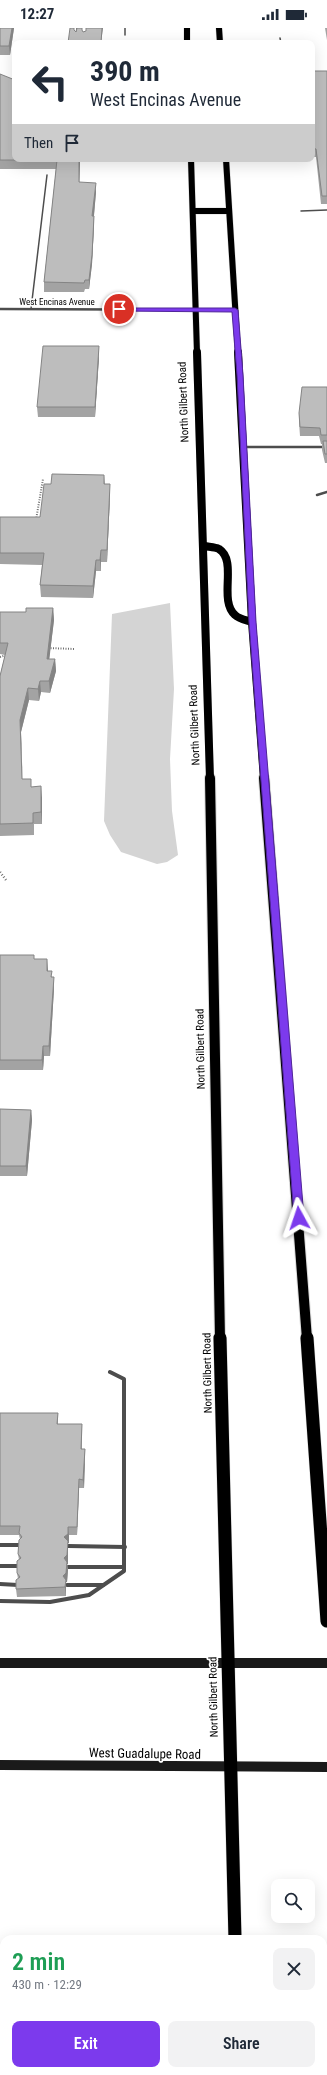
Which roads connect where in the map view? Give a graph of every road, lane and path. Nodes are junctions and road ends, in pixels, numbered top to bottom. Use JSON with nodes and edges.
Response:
{"nodes":[{"id":1,"x":77,"y":28,"type":"edge"},
{"id":2,"x":126,"y":28,"type":"edge"},
{"id":3,"x":186,"y":28,"type":"edge"},
{"id":4,"x":219,"y":28,"type":"edge"},
{"id":5,"x":76,"y":35,"type":"edge"},
{"id":6,"x":125,"y":35,"type":"dead end"},
{"id":7,"x":187,"y":40,"type":"edge"},
{"id":8,"x":220,"y":40,"type":"edge"},
{"id":9,"x":191,"y":162,"type":"edge"},
{"id":10,"x":226,"y":162,"type":"edge"},
{"id":11,"x":47,"y":176,"type":"dead end"},
{"id":12,"x":228,"y":210,"type":"junction"},
{"id":13,"x":327,"y":210,"type":"edge"},
{"id":14,"x":193,"y":211,"type":"junction"},
{"id":15,"x":301,"y":211,"type":"dead end"},
{"id":16,"x":0,"y":309,"type":"edge"},
{"id":17,"x":31,"y":309,"type":"junction"},
{"id":18,"x":196,"y":310,"type":"junction"},
{"id":19,"x":235,"y":310,"type":"junction"},
{"id":20,"x":244,"y":447,"type":"junction"},
{"id":21,"x":327,"y":447,"type":"edge"},
{"id":22,"x":42,"y":479,"type":"dead end"},
{"id":23,"x":327,"y":492,"type":"edge"},
{"id":24,"x":317,"y":495,"type":"dead end"},
{"id":25,"x":32,"y":525,"type":"edge"},
{"id":26,"x":204,"y":546,"type":"junction"},
{"id":27,"x":252,"y":622,"type":"junction"},
{"id":28,"x":46,"y":648,"type":"edge"},
{"id":29,"x":74,"y":649,"type":"dead end"},
{"id":30,"x":8,"y":655,"type":"edge"},
{"id":31,"x":0,"y":657,"type":"edge"},
{"id":32,"x":0,"y":872,"type":"edge"},
{"id":33,"x":6,"y":880,"type":"dead end"},
{"id":34,"x":110,"y":1372,"type":"dead end"},
{"id":35,"x":0,"y":1545,"type":"edge"},
{"id":36,"x":20,"y":1546,"type":"edge"},
{"id":37,"x":68,"y":1546,"type":"edge"},
{"id":38,"x":124,"y":1547,"type":"junction"},
{"id":39,"x":0,"y":1566,"type":"edge"},
{"id":40,"x":19,"y":1566,"type":"edge"},
{"id":41,"x":68,"y":1567,"type":"edge"},
{"id":42,"x":124,"y":1567,"type":"junction"},
{"id":43,"x":0,"y":1584,"type":"edge"},
{"id":44,"x":18,"y":1585,"type":"edge"},
{"id":45,"x":67,"y":1585,"type":"edge"},
{"id":46,"x":104,"y":1585,"type":"junction"},
{"id":47,"x":0,"y":1601,"type":"edge"},
{"id":48,"x":327,"y":1621,"type":"edge"},
{"id":49,"x":0,"y":1663,"type":"edge"},
{"id":50,"x":327,"y":1663,"type":"edge"},
{"id":51,"x":227,"y":1664,"type":"junction"},
{"id":52,"x":0,"y":1765,"type":"edge"},
{"id":53,"x":327,"y":1767,"type":"edge"},
{"id":54,"x":230,"y":1768,"type":"junction"},
{"id":55,"x":235,"y":1935,"type":"edge"}],
"edges":[{"from":1,"to":5,"type":"lane"},
{"from":2,"to":6,"type":"lane"},
{"from":3,"to":7,"type":"main road"},
{"from":4,"to":8,"type":"main road"},
{"from":9,"to":14,"type":"main road","name":"North Gilbert Road"},
{"from":10,"to":12,"type":"main road"},
{"from":11,"to":17,"type":"lane"},
{"from":12,"to":14,"type":"main road"},
{"from":12,"to":19,"type":"main road"},
{"from":13,"to":15,"type":"lane"},
{"from":14,"to":18,"type":"main road","name":"North Gilbert Road"},
{"from":16,"to":17,"type":"street","name":"West Encinas Avenue"},
{"from":17,"to":18,"type":"street","name":"West Encinas Avenue"},
{"from":18,"to":19,"type":"street","name":"West Encinas Avenue"},
{"from":18,"to":26,"type":"main road","name":"North Gilbert Road"},
{"from":19,"to":20,"type":"main road"},
{"from":20,"to":21,"type":"lane"},
{"from":20,"to":27,"type":"main road"},
{"from":22,"to":25,"type":"path"},
{"from":23,"to":24,"type":"lane"},
{"from":26,"to":27,"type":"main road"},
{"from":26,"to":51,"type":"main road","name":"North Gilbert Road"},
{"from":27,"to":48,"type":"main road"},
{"from":28,"to":29,"type":"path"},
{"from":30,"to":31,"type":"path"},
{"from":32,"to":33,"type":"path"},
{"from":34,"to":38,"type":"lane"},
{"from":35,"to":36,"type":"lane"},
{"from":37,"to":38,"type":"lane"},
{"from":38,"to":42,"type":"lane"},
{"from":39,"to":40,"type":"lane"},
{"from":41,"to":42,"type":"lane"},
{"from":42,"to":46,"type":"lane"},
{"from":43,"to":44,"type":"lane"},
{"from":45,"to":46,"type":"lane"},
{"from":46,"to":47,"type":"lane"},
{"from":49,"to":51,"type":"main road"},
{"from":50,"to":51,"type":"main road"},
{"from":51,"to":54,"type":"main road","name":"North Gilbert Road"},
{"from":52,"to":54,"type":"main road","name":"West Guadalupe Road"},
{"from":53,"to":54,"type":"main road","name":"West Guadalupe Road"},
{"from":54,"to":55,"type":"main road","name":"North Gilbert Road"}]}
